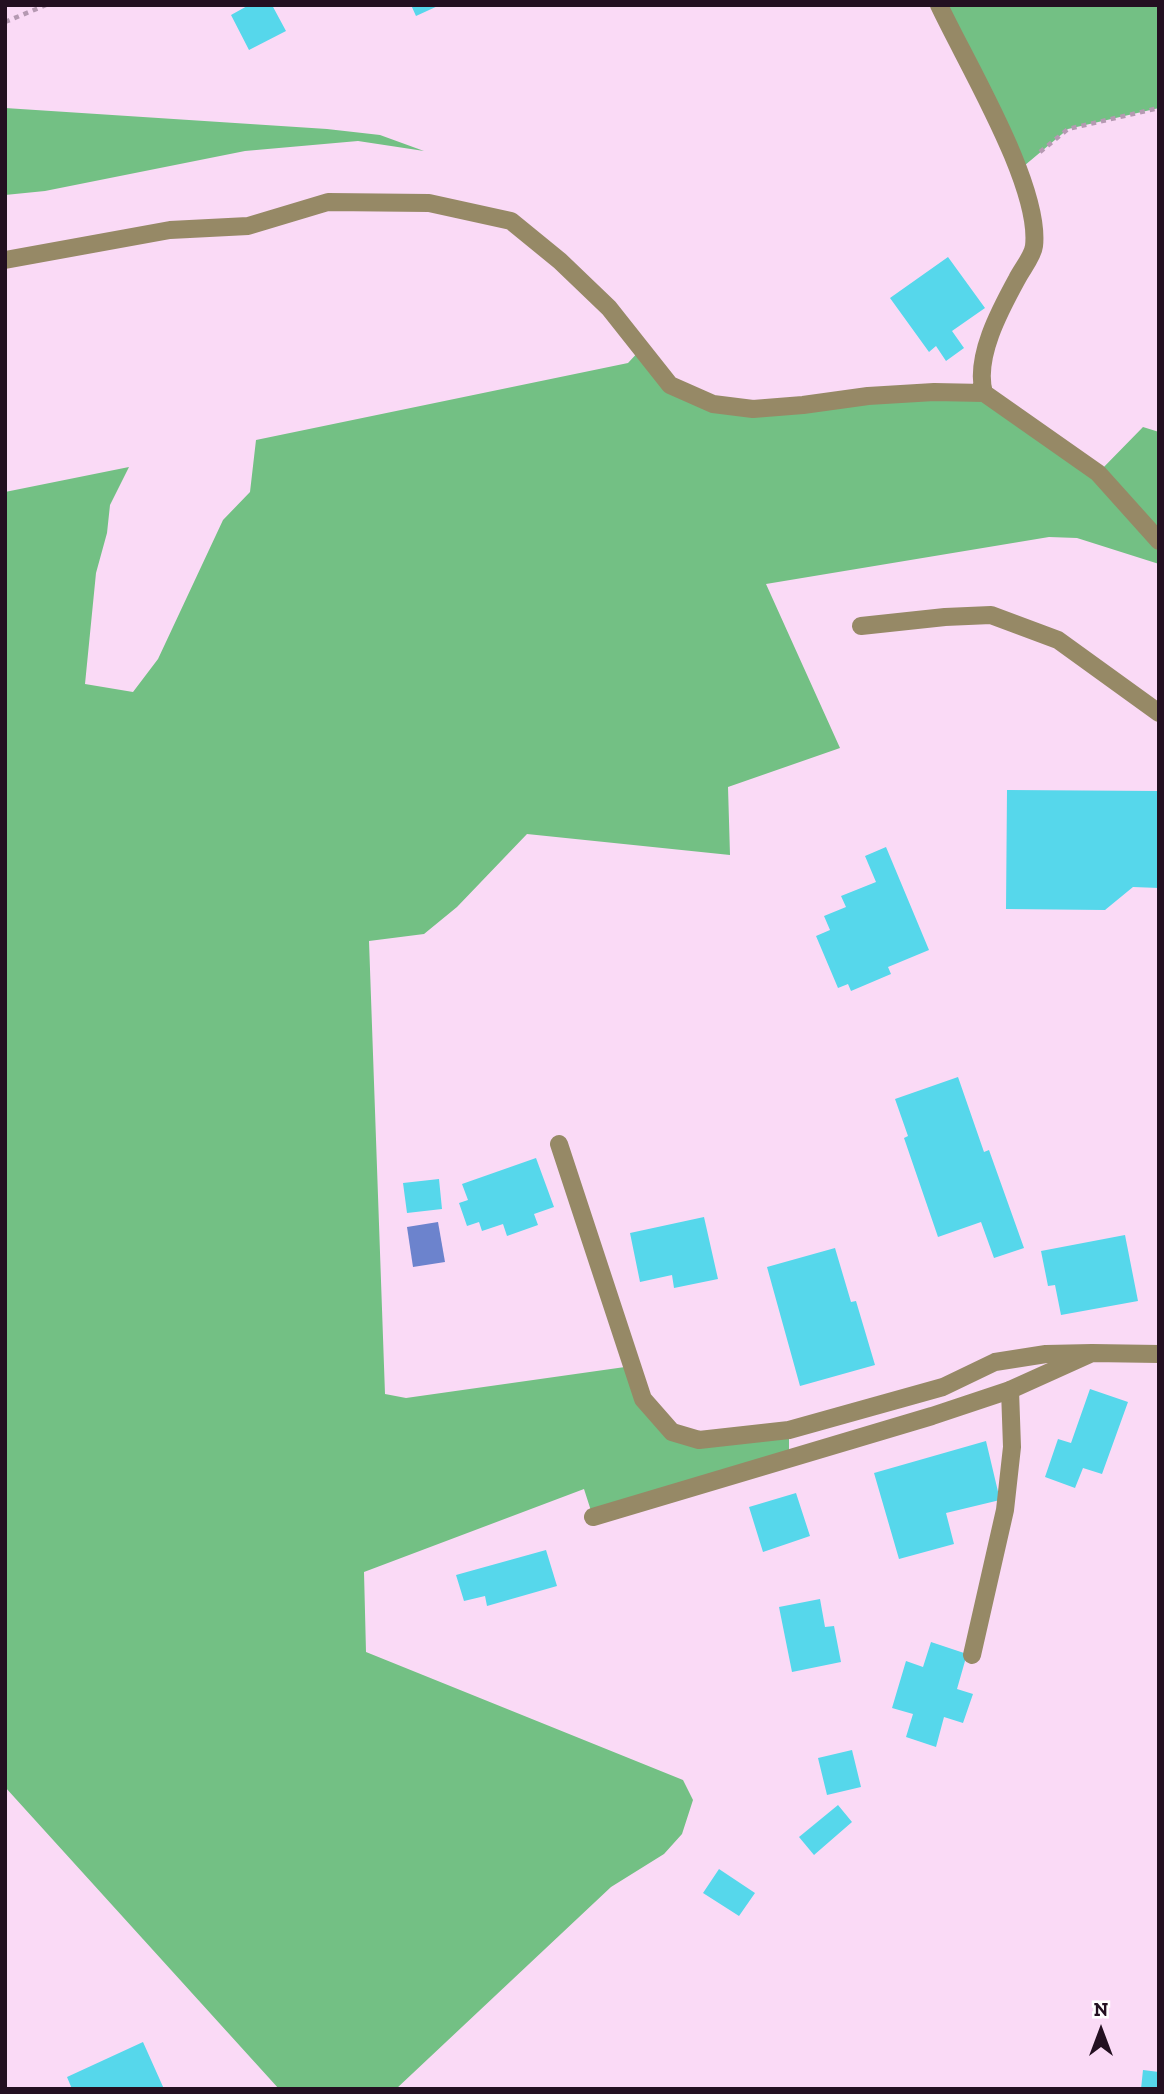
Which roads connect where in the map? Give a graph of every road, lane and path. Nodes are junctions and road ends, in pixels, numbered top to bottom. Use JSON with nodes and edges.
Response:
{"nodes":[{"id":1,"x":46,"y":5,"type":"edge"},
{"id":2,"x":939,"y":5,"type":"edge"},
{"id":3,"x":5,"y":22,"type":"edge"},
{"id":4,"x":1159,"y":108,"type":"edge"},
{"id":5,"x":1018,"y":171,"type":"junction"},
{"id":6,"x":5,"y":260,"type":"edge"},
{"id":7,"x":984,"y":393,"type":"junction"},
{"id":8,"x":1159,"y":541,"type":"edge"},
{"id":9,"x":861,"y":626,"type":"dead end"},
{"id":10,"x":1159,"y":713,"type":"edge"},
{"id":11,"x":559,"y":1144,"type":"dead end"},
{"id":12,"x":1092,"y":1353,"type":"junction"},
{"id":13,"x":1159,"y":1354,"type":"edge"},
{"id":14,"x":1010,"y":1390,"type":"junction"},
{"id":15,"x":593,"y":1517,"type":"dead end"},
{"id":16,"x":972,"y":1655,"type":"dead end"}],
"edges":[{"from":1,"to":3,"type":"path"},
{"from":2,"to":5,"type":"street"},
{"from":4,"to":5,"type":"path"},
{"from":5,"to":7,"type":"street"},
{"from":6,"to":7,"type":"street"},
{"from":7,"to":8,"type":"street"},
{"from":9,"to":10,"type":"street"},
{"from":11,"to":12,"type":"street"},
{"from":12,"to":13,"type":"street"},
{"from":12,"to":14,"type":"street"},
{"from":14,"to":15,"type":"street"},
{"from":14,"to":16,"type":"street"}]}
